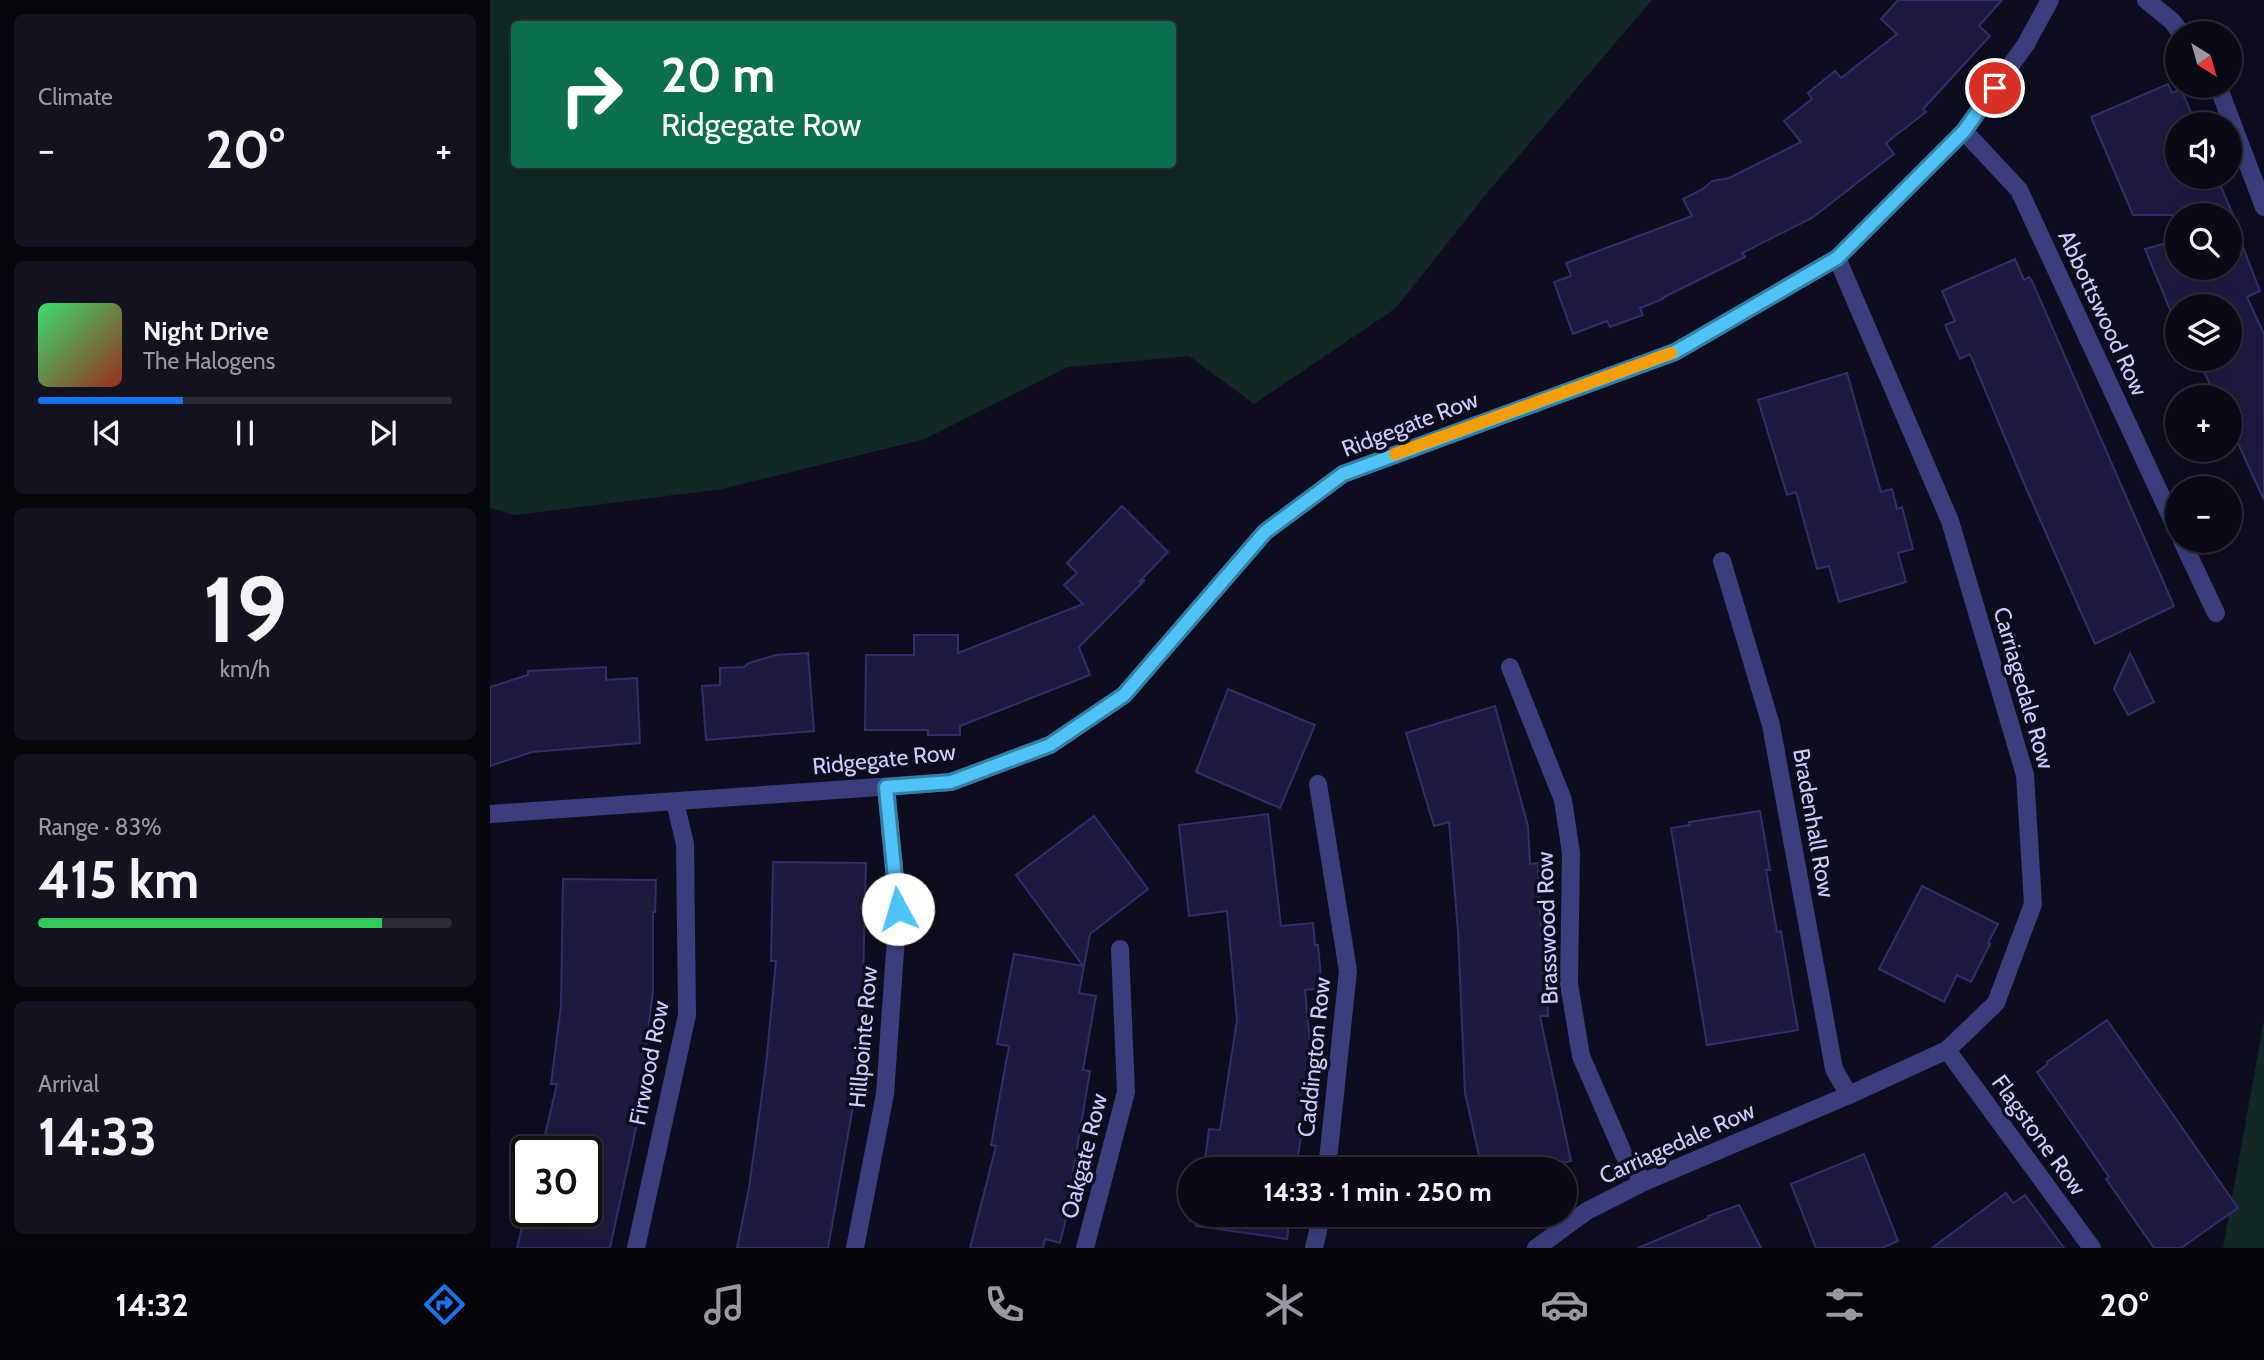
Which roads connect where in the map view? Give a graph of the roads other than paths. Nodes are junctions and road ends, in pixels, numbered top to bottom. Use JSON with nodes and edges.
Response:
{"nodes":[{"id":1,"x":2050,"y":0,"type":"edge"},
{"id":2,"x":2146,"y":0,"type":"edge"},
{"id":3,"x":2172,"y":21,"type":"edge"},
{"id":4,"x":2223,"y":98,"type":"edge"},
{"id":5,"x":1964,"y":131,"type":"junction"},
{"id":6,"x":2264,"y":207,"type":"edge"},
{"id":7,"x":1837,"y":258,"type":"junction"},
{"id":8,"x":2165,"y":504,"type":"edge"},
{"id":9,"x":2188,"y":553,"type":"edge"},
{"id":10,"x":1722,"y":561,"type":"dead end"},
{"id":11,"x":2216,"y":613,"type":"dead end"},
{"id":12,"x":1510,"y":667,"type":"dead end"},
{"id":13,"x":1318,"y":784,"type":"dead end"},
{"id":14,"x":886,"y":787,"type":"junction"},
{"id":15,"x":675,"y":802,"type":"junction"},
{"id":16,"x":490,"y":814,"type":"edge"},
{"id":17,"x":1120,"y":949,"type":"dead end"},
{"id":18,"x":1947,"y":1050,"type":"junction"},
{"id":19,"x":1849,"y":1095,"type":"junction"},
{"id":20,"x":1328,"y":1157,"type":"edge"},
{"id":21,"x":1644,"y":1182,"type":"junction"},
{"id":22,"x":1319,"y":1227,"type":"edge"},
{"id":23,"x":636,"y":1248,"type":"edge"},
{"id":24,"x":855,"y":1248,"type":"edge"},
{"id":25,"x":1085,"y":1248,"type":"edge"},
{"id":26,"x":1314,"y":1248,"type":"edge"},
{"id":27,"x":1536,"y":1248,"type":"edge"},
{"id":28,"x":2092,"y":1248,"type":"edge"}],
"edges":[{"from":1,"to":5,"type":"street","name":"Ridgegate Row"},
{"from":2,"to":3,"type":"street"},
{"from":4,"to":6,"type":"street"},
{"from":5,"to":7,"type":"street","name":"Ridgegate Row"},
{"from":5,"to":8,"type":"street","name":"Abbottswood Row"},
{"from":7,"to":14,"type":"street","name":"Ridgegate Row"},
{"from":7,"to":18,"type":"street","name":"Carriagedale Row"},
{"from":9,"to":11,"type":"street"},
{"from":10,"to":19,"type":"street","name":"Bradenhall Row"},
{"from":12,"to":21,"type":"street","name":"Brasswood Row"},
{"from":13,"to":20,"type":"street","name":"Caddington Row"},
{"from":14,"to":15,"type":"street","name":"Ridgegate Row"},
{"from":14,"to":24,"type":"street","name":"Hillpointe Row"},
{"from":15,"to":16,"type":"street","name":"Ridgegate Row"},
{"from":15,"to":23,"type":"street","name":"Firwood Row"},
{"from":17,"to":25,"type":"street","name":"Oakgate Row"},
{"from":18,"to":19,"type":"street","name":"Carriagedale Row"},
{"from":18,"to":28,"type":"street","name":"Flagstone Row"},
{"from":19,"to":21,"type":"street","name":"Carriagedale Row"},
{"from":21,"to":27,"type":"street","name":"Carriagedale Row"},
{"from":22,"to":26,"type":"street"}]}
